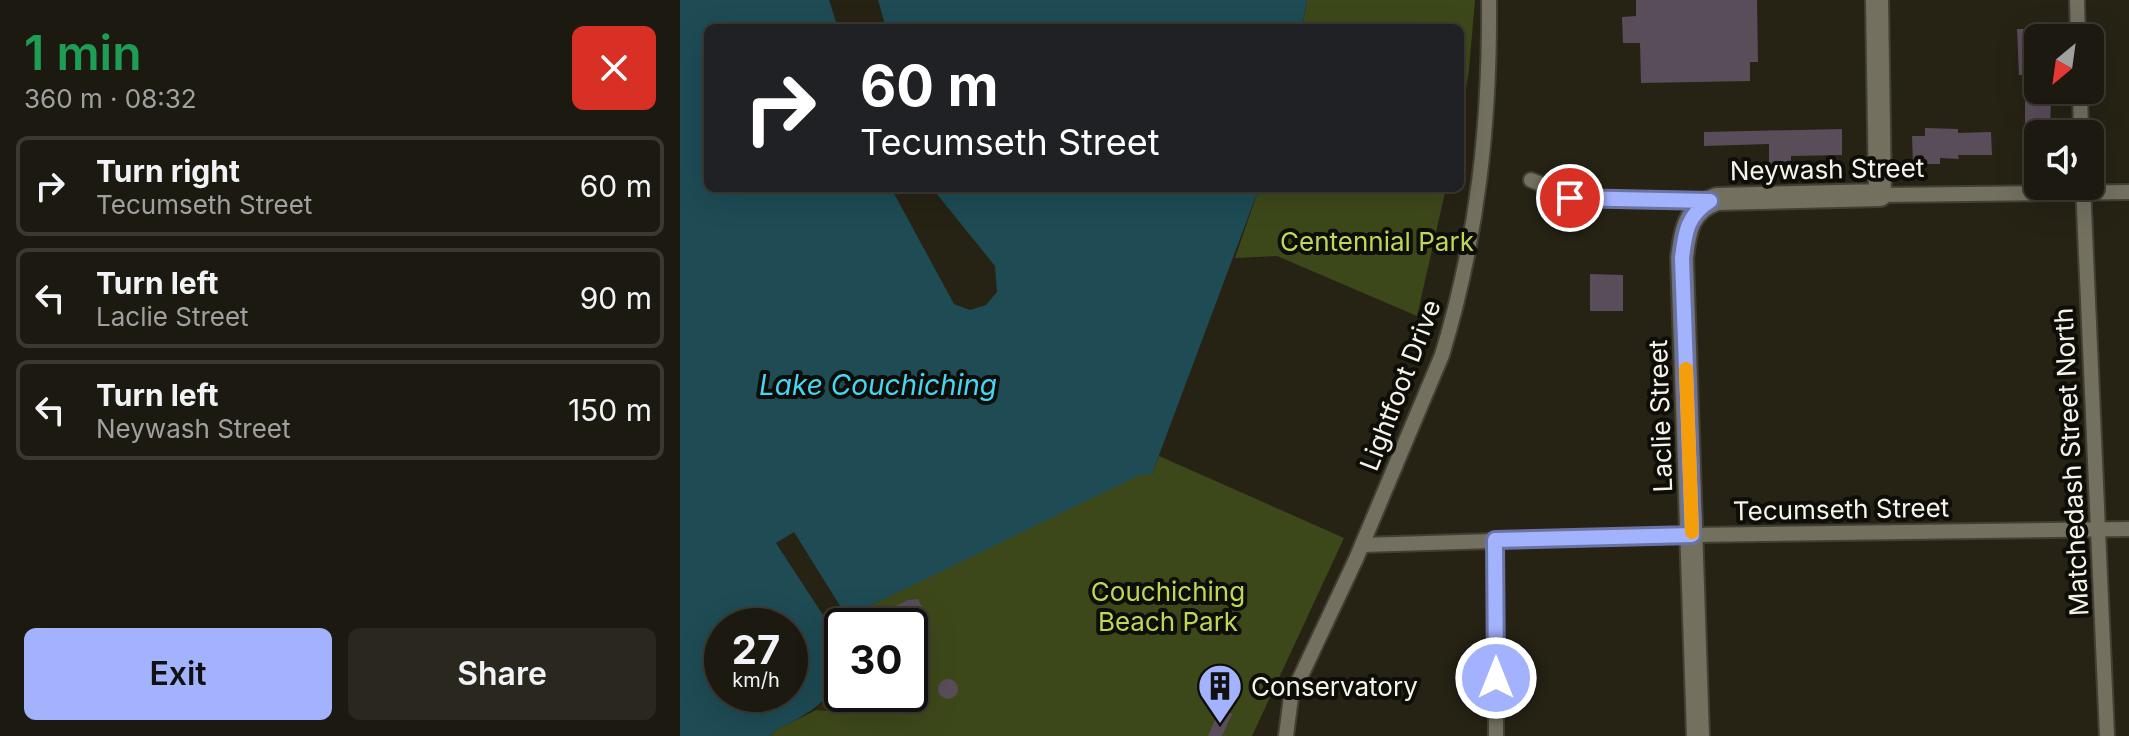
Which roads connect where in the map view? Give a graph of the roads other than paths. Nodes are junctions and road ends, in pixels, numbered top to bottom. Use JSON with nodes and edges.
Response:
{"nodes":[{"id":1,"x":1489,"y":0,"type":"edge"},
{"id":2,"x":1877,"y":0,"type":"edge"},
{"id":3,"x":2077,"y":0,"type":"edge"},
{"id":4,"x":2078,"y":24,"type":"edge"},
{"id":5,"x":1531,"y":180,"type":"dead end"},
{"id":6,"x":2104,"y":190,"type":"edge"},
{"id":7,"x":2024,"y":191,"type":"edge"},
{"id":8,"x":2129,"y":192,"type":"edge"},
{"id":9,"x":1880,"y":195,"type":"junction"},
{"id":10,"x":2084,"y":200,"type":"edge"},
{"id":11,"x":1710,"y":201,"type":"junction"},
{"id":12,"x":2099,"y":529,"type":"junction"},
{"id":13,"x":2129,"y":529,"type":"edge"},
{"id":14,"x":1692,"y":535,"type":"junction"},
{"id":15,"x":1495,"y":540,"type":"junction"},
{"id":16,"x":1362,"y":545,"type":"junction"},
{"id":17,"x":1286,"y":736,"type":"edge"},
{"id":18,"x":1496,"y":736,"type":"edge"},
{"id":19,"x":1698,"y":736,"type":"edge"},
{"id":20,"x":2107,"y":736,"type":"edge"}],
"edges":[{"from":1,"to":16,"type":"street","name":"Lightfoot Drive"},
{"from":2,"to":9,"type":"main road"},
{"from":3,"to":4,"type":"street"},
{"from":5,"to":11,"type":"street","name":"Neywash Street"},
{"from":6,"to":8,"type":"street","name":"Neywash Street"},
{"from":7,"to":9,"type":"street","name":"Neywash Street"},
{"from":9,"to":11,"type":"main road","name":"Neywash Street"},
{"from":10,"to":12,"type":"street","name":"Matchedash Street North"},
{"from":11,"to":14,"type":"main road","name":"Laclie Street"},
{"from":12,"to":13,"type":"street","name":"Tecumseth Street"},
{"from":12,"to":14,"type":"street","name":"Tecumseth Street"},
{"from":12,"to":20,"type":"street","name":"Matchedash Street North"},
{"from":14,"to":15,"type":"street","name":"Tecumseth Street"},
{"from":14,"to":19,"type":"main road","name":"Laclie Street"},
{"from":15,"to":16,"type":"street","name":"Tecumseth Street"},
{"from":15,"to":18,"type":"street"},
{"from":16,"to":17,"type":"street","name":"Lightfoot Drive"}]}
